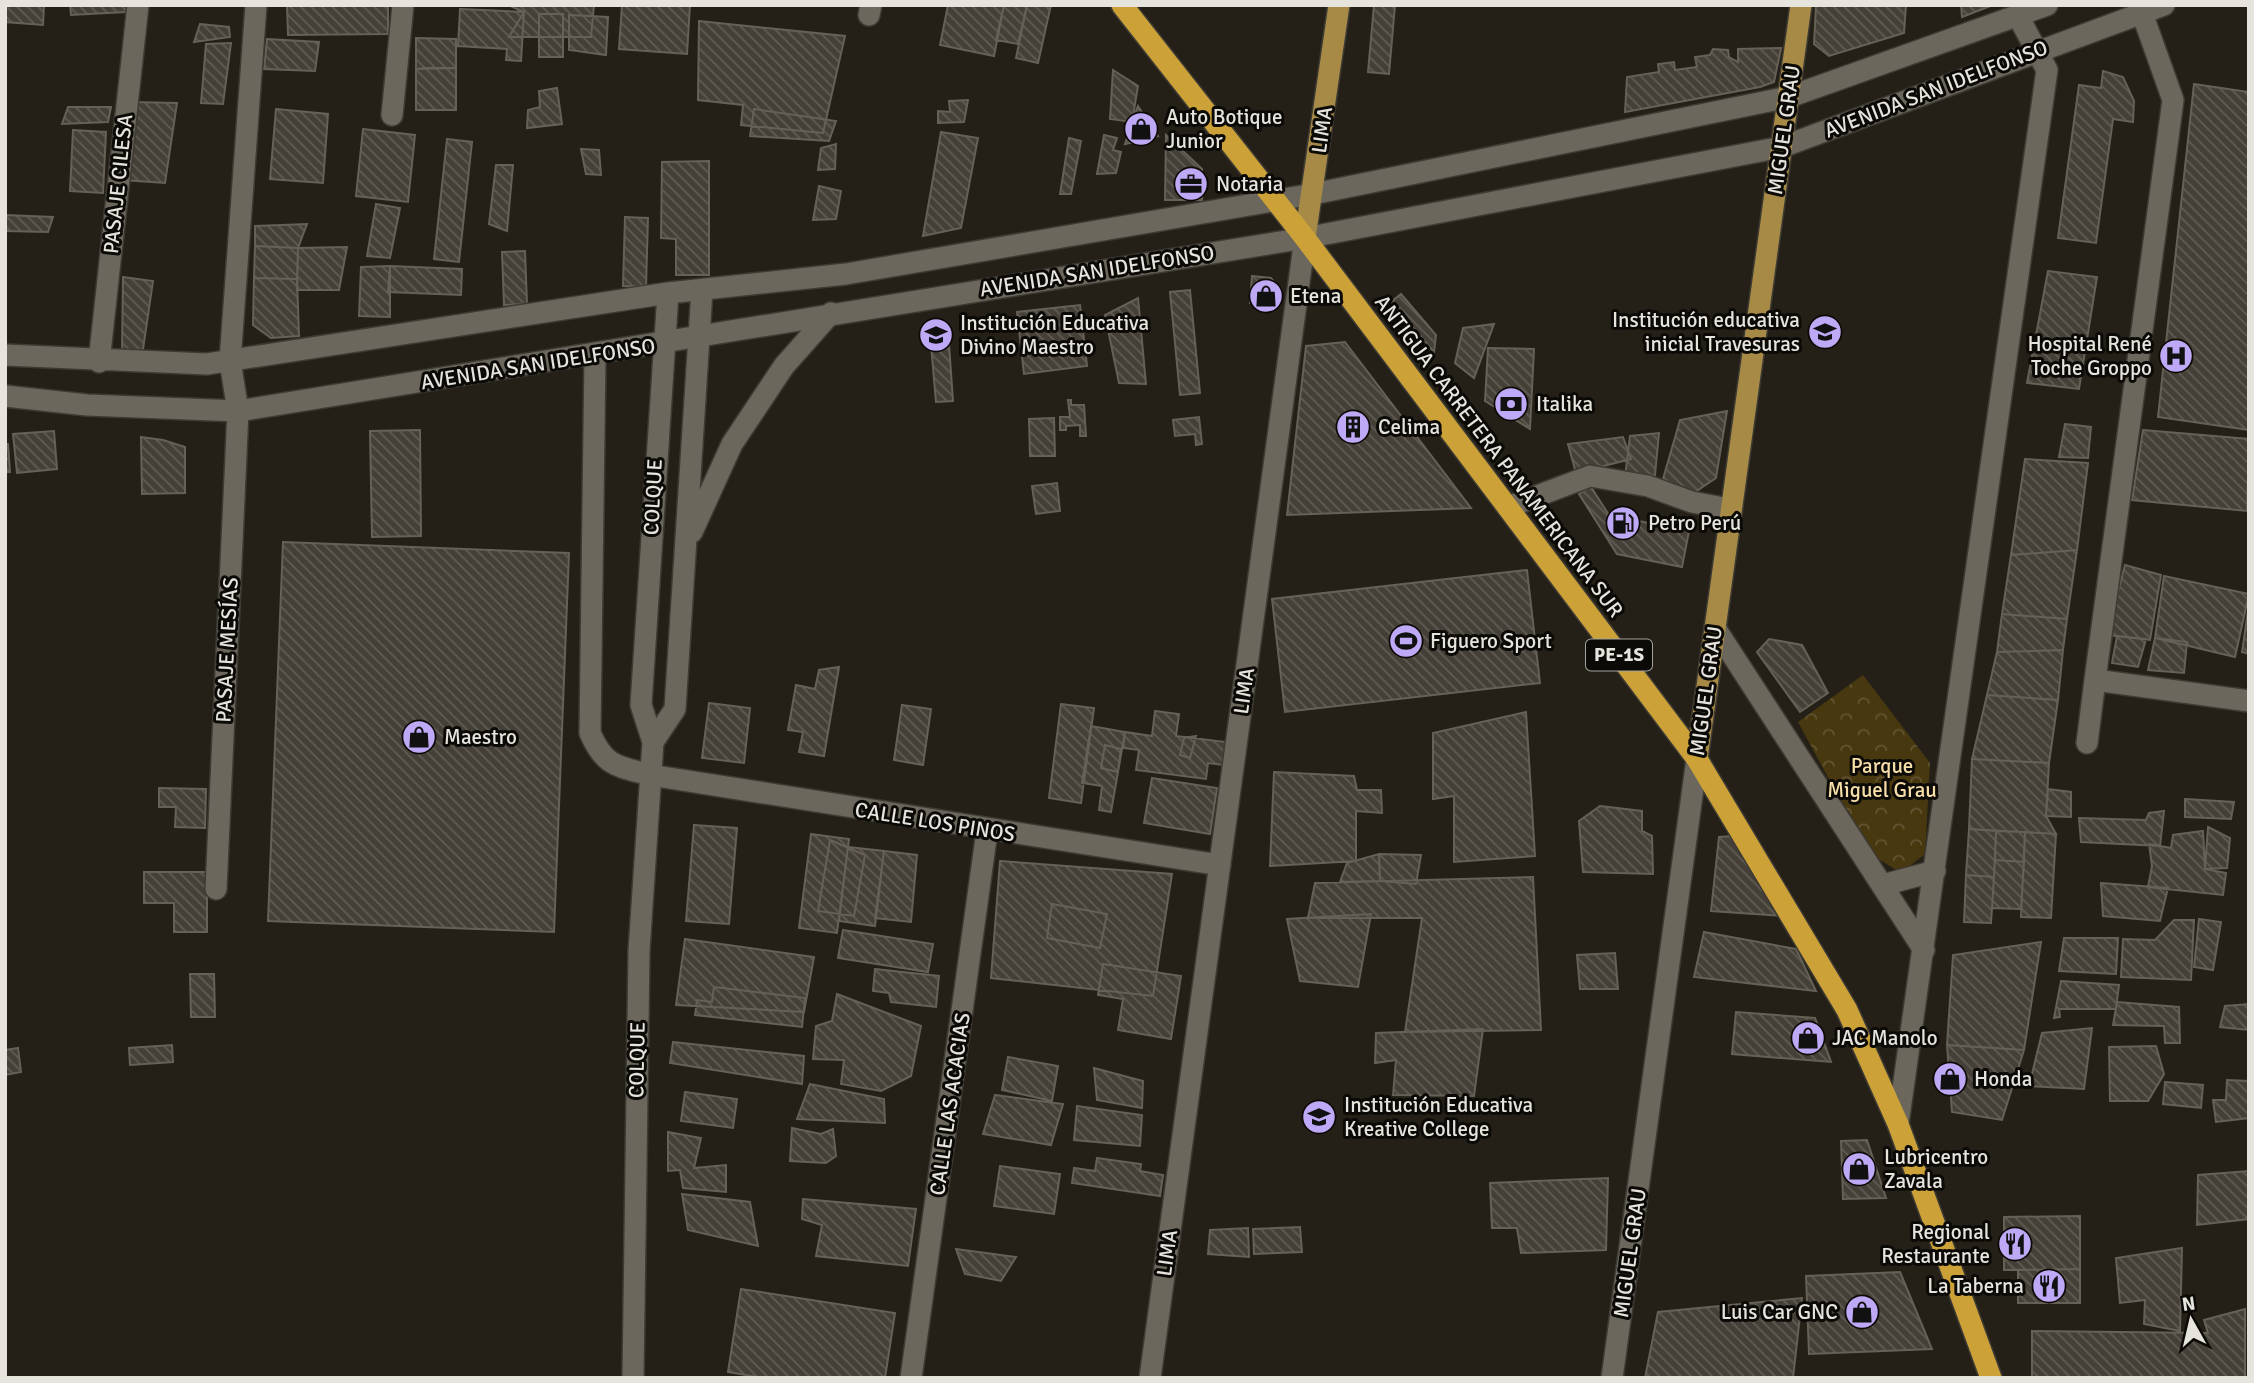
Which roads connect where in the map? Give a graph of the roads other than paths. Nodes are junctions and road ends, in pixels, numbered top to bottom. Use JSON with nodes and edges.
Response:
{"nodes":[{"id":1,"x":138,"y":5,"type":"edge"},
{"id":2,"x":256,"y":5,"type":"edge"},
{"id":3,"x":403,"y":5,"type":"edge"},
{"id":4,"x":1122,"y":5,"type":"edge"},
{"id":5,"x":1339,"y":5,"type":"edge"},
{"id":6,"x":1801,"y":5,"type":"edge"},
{"id":7,"x":2047,"y":5,"type":"edge"},
{"id":8,"x":2164,"y":5,"type":"edge"},
{"id":9,"x":2142,"y":13,"type":"junction"},
{"id":10,"x":2018,"y":16,"type":"junction"},
{"id":11,"x":2036,"y":51,"type":"junction"},
{"id":12,"x":1789,"y":97,"type":"junction"},
{"id":13,"x":392,"y":115,"type":"dead end"},
{"id":14,"x":1782,"y":147,"type":"junction"},
{"id":15,"x":1313,"y":194,"type":"junction"},
{"id":16,"x":1272,"y":200,"type":"junction"},
{"id":17,"x":1305,"y":238,"type":"junction"},
{"id":18,"x":702,"y":290,"type":"junction"},
{"id":19,"x":668,"y":293,"type":"junction"},
{"id":20,"x":831,"y":313,"type":"junction"},
{"id":21,"x":701,"y":337,"type":"junction"},
{"id":22,"x":666,"y":344,"type":"junction"},
{"id":23,"x":5,"y":355,"type":"edge"},
{"id":24,"x":595,"y":355,"type":"junction"},
{"id":25,"x":230,"y":361,"type":"junction"},
{"id":26,"x":99,"y":362,"type":"junction"},
{"id":27,"x":5,"y":396,"type":"edge"},
{"id":28,"x":238,"y":411,"type":"junction"},
{"id":29,"x":1508,"y":508,"type":"junction"},
{"id":30,"x":1729,"y":509,"type":"junction"},
{"id":31,"x":687,"y":543,"type":"junction"},
{"id":32,"x":1715,"y":628,"type":"junction"},
{"id":33,"x":2095,"y":680,"type":"junction"},
{"id":34,"x":2249,"y":701,"type":"edge"},
{"id":35,"x":653,"y":742,"type":"junction"},
{"id":36,"x":2087,"y":743,"type":"dead end"},
{"id":37,"x":1697,"y":759,"type":"junction"},
{"id":38,"x":650,"y":775,"type":"junction"},
{"id":39,"x":987,"y":831,"type":"junction"},
{"id":40,"x":1220,"y":865,"type":"junction"},
{"id":41,"x":1935,"y":871,"type":"junction"},
{"id":42,"x":1883,"y":885,"type":"junction"},
{"id":43,"x":216,"y":889,"type":"dead end"},
{"id":44,"x":1924,"y":950,"type":"junction"},
{"id":45,"x":1898,"y":1124,"type":"junction"},
{"id":46,"x":633,"y":1378,"type":"edge"},
{"id":47,"x":911,"y":1378,"type":"edge"},
{"id":48,"x":1150,"y":1378,"type":"edge"},
{"id":49,"x":1612,"y":1378,"type":"edge"},
{"id":50,"x":1991,"y":1378,"type":"edge"}],
"edges":[{"from":1,"to":26,"type":"street","name":"PASAJE CILESA"},
{"from":2,"to":25,"type":"street","name":"PASAJE MESÍAS"},
{"from":3,"to":13,"type":"street"},
{"from":4,"to":16,"type":"highway","name":"ANTIGUA CARRETERA PANAMERICANA SUR","number":"PE-1S"},
{"from":5,"to":15,"type":"main road","name":"LIMA"},
{"from":6,"to":12,"type":"main road","name":"MIGUEL GRAU"},
{"from":7,"to":10,"type":"street","name":"AVENIDA SAN IDELFONSO"},
{"from":8,"to":9,"type":"street","name":"AVENIDA SAN IDELFONSO"},
{"from":9,"to":11,"type":"street","name":"AVENIDA SAN IDELFONSO"},
{"from":9,"to":33,"type":"street"},
{"from":10,"to":11,"type":"street"},
{"from":10,"to":12,"type":"street","name":"AVENIDA SAN IDELFONSO"},
{"from":11,"to":14,"type":"street","name":"AVENIDA SAN IDELFONSO"},
{"from":11,"to":41,"type":"street"},
{"from":12,"to":14,"type":"main road","name":"MIGUEL GRAU"},
{"from":12,"to":15,"type":"street","name":"AVENIDA SAN IDELFONSO"},
{"from":14,"to":17,"type":"street","name":"AVENIDA SAN IDELFONSO"},
{"from":14,"to":30,"type":"main road","name":"MIGUEL GRAU"},
{"from":15,"to":16,"type":"street","name":"AVENIDA SAN IDELFONSO"},
{"from":15,"to":17,"type":"main road","name":"LIMA"},
{"from":16,"to":17,"type":"highway","name":"ANTIGUA CARRETERA PANAMERICANA SUR","number":"PE-1S"},
{"from":16,"to":18,"type":"street","name":"AVENIDA SAN IDELFONSO"},
{"from":17,"to":20,"type":"street","name":"AVENIDA SAN IDELFONSO"},
{"from":17,"to":29,"type":"highway","name":"ANTIGUA CARRETERA PANAMERICANA SUR","number":"PE-1S"},
{"from":17,"to":40,"type":"street","name":"LIMA"},
{"from":18,"to":19,"type":"street","name":"AVENIDA SAN IDELFONSO"},
{"from":18,"to":21,"type":"street","name":"COLQUE"},
{"from":19,"to":22,"type":"street","name":"COLQUE"},
{"from":19,"to":25,"type":"street","name":"AVENIDA SAN IDELFONSO"},
{"from":20,"to":21,"type":"street","name":"AVENIDA SAN IDELFONSO"},
{"from":20,"to":31,"type":"street","name":"COLQUE"},
{"from":21,"to":22,"type":"street","name":"AVENIDA SAN IDELFONSO"},
{"from":21,"to":31,"type":"street","name":"COLQUE"},
{"from":22,"to":24,"type":"street","name":"AVENIDA SAN IDELFONSO"},
{"from":22,"to":35,"type":"street","name":"COLQUE"},
{"from":23,"to":26,"type":"street","name":"AVENIDA SAN IDELFONSO"},
{"from":24,"to":28,"type":"street","name":"AVENIDA SAN IDELFONSO"},
{"from":24,"to":38,"type":"street","name":"CALLE LOS PINOS"},
{"from":25,"to":26,"type":"street","name":"AVENIDA SAN IDELFONSO"},
{"from":25,"to":28,"type":"street","name":"PASAJE MESÍAS"},
{"from":27,"to":28,"type":"street","name":"AVENIDA SAN IDELFONSO"},
{"from":28,"to":43,"type":"street","name":"PASAJE MESÍAS"},
{"from":29,"to":30,"type":"street"},
{"from":29,"to":37,"type":"highway","name":"ANTIGUA CARRETERA PANAMERICANA SUR","number":"PE-1S"},
{"from":30,"to":32,"type":"main road","name":"MIGUEL GRAU"},
{"from":31,"to":35,"type":"street","name":"COLQUE"},
{"from":32,"to":37,"type":"main road","name":"MIGUEL GRAU"},
{"from":32,"to":42,"type":"street"},
{"from":33,"to":34,"type":"street"},
{"from":33,"to":36,"type":"street"},
{"from":35,"to":38,"type":"street","name":"COLQUE"},
{"from":37,"to":45,"type":"highway","name":"ANTIGUA CARRETERA PANAMERICANA SUR","number":"PE-1S"},
{"from":37,"to":49,"type":"street","name":"MIGUEL GRAU"},
{"from":38,"to":39,"type":"street","name":"CALLE LOS PINOS"},
{"from":38,"to":46,"type":"street","name":"COLQUE"},
{"from":39,"to":40,"type":"street","name":"CALLE LOS PINOS"},
{"from":39,"to":47,"type":"street","name":"CALLE LAS ACACIAS"},
{"from":40,"to":48,"type":"street","name":"LIMA"},
{"from":41,"to":42,"type":"street"},
{"from":41,"to":44,"type":"street"},
{"from":42,"to":44,"type":"street"},
{"from":44,"to":45,"type":"street"},
{"from":45,"to":50,"type":"highway","name":"ANTIGUA CARRETERA PANAMERICANA SUR","number":"PE-1S"}]}
